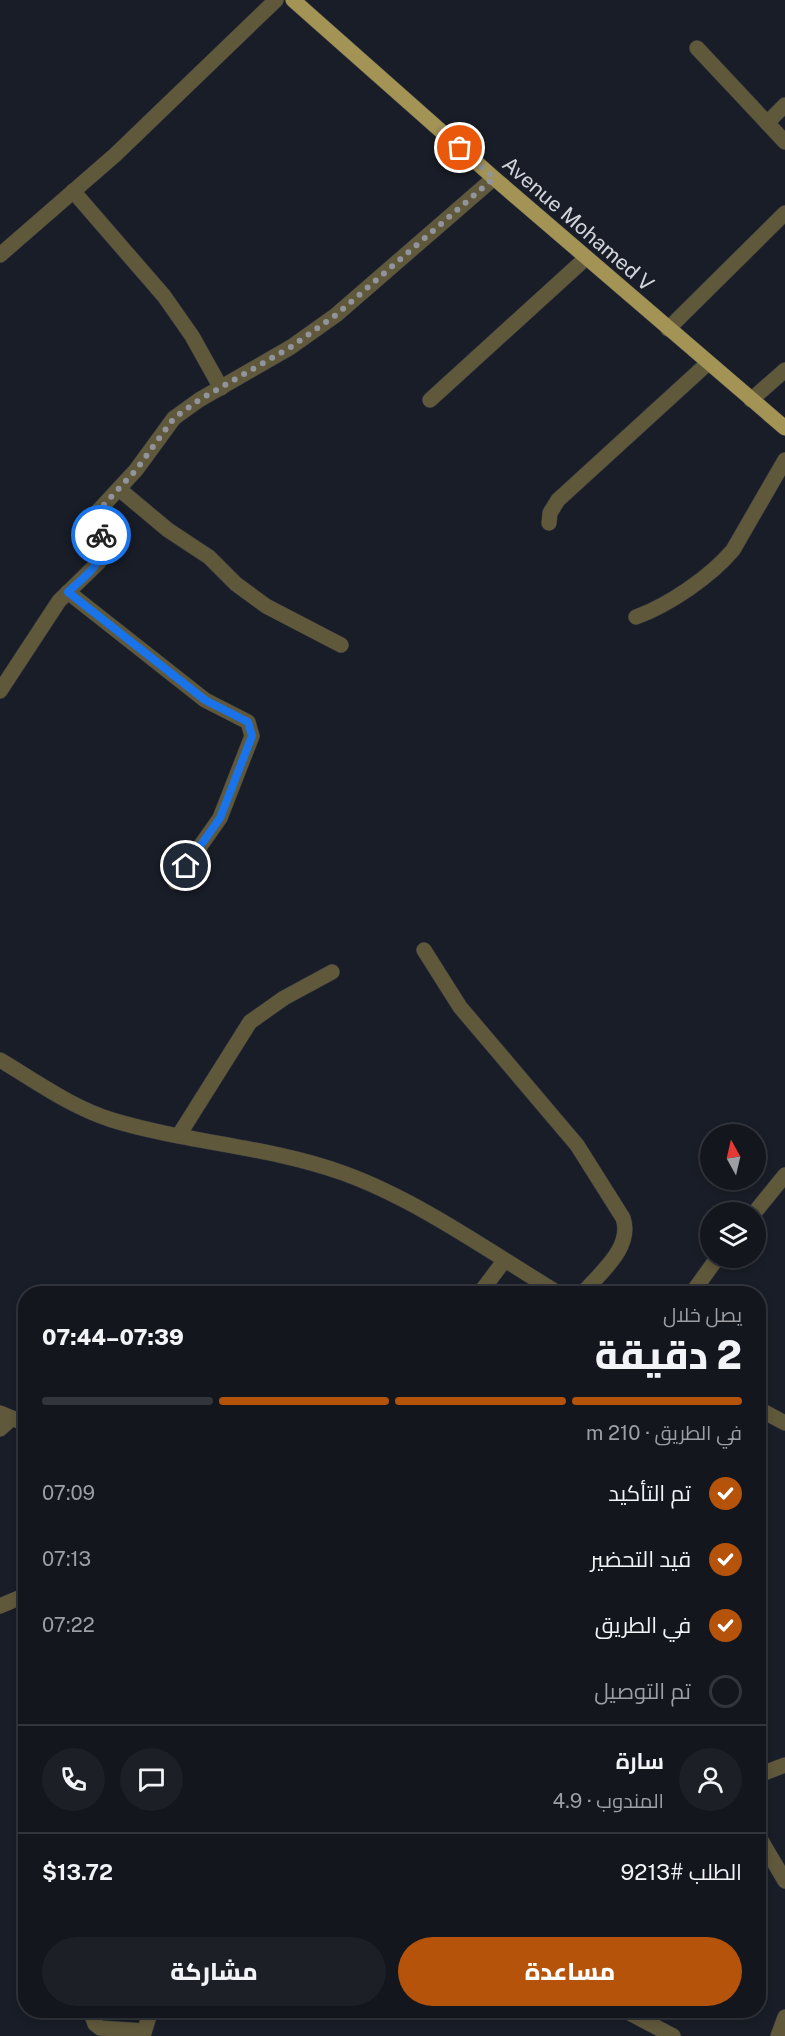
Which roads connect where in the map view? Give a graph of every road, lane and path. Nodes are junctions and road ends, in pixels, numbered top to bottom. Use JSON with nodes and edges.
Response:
{"nodes":[{"id":1,"x":276,"y":0,"type":"edge"},
{"id":2,"x":293,"y":0,"type":"edge"},
{"id":3,"x":697,"y":48,"type":"dead end"},
{"id":4,"x":785,"y":105,"type":"edge"},
{"id":5,"x":767,"y":123,"type":"junction"},
{"id":6,"x":785,"y":142,"type":"edge"},
{"id":7,"x":494,"y":178,"type":"junction"},
{"id":8,"x":73,"y":191,"type":"junction"},
{"id":9,"x":785,"y":213,"type":"edge"},
{"id":10,"x":0,"y":255,"type":"edge"},
{"id":11,"x":586,"y":258,"type":"junction"},
{"id":12,"x":668,"y":329,"type":"junction"},
{"id":13,"x":708,"y":363,"type":"junction"},
{"id":14,"x":785,"y":370,"type":"edge"},
{"id":15,"x":221,"y":388,"type":"junction"},
{"id":16,"x":430,"y":400,"type":"dead end"},
{"id":17,"x":751,"y":400,"type":"junction"},
{"id":18,"x":785,"y":428,"type":"edge"},
{"id":19,"x":785,"y":460,"type":"edge"},
{"id":20,"x":119,"y":489,"type":"junction"},
{"id":21,"x":549,"y":523,"type":"dead end"},
{"id":22,"x":68,"y":592,"type":"junction"},
{"id":23,"x":636,"y":617,"type":"dead end"},
{"id":24,"x":341,"y":645,"type":"dead end"},
{"id":25,"x":0,"y":691,"type":"edge"},
{"id":26,"x":175,"y":882,"type":"dead end"},
{"id":27,"x":424,"y":950,"type":"dead end"},
{"id":28,"x":332,"y":972,"type":"dead end"},
{"id":29,"x":0,"y":1059,"type":"edge"},
{"id":30,"x":179,"y":1135,"type":"junction"},
{"id":31,"x":785,"y":1175,"type":"edge"},
{"id":32,"x":763,"y":1202,"type":"edge"},
{"id":33,"x":504,"y":1261,"type":"junction"},
{"id":34,"x":710,"y":1268,"type":"edge"},
{"id":35,"x":485,"y":1286,"type":"edge"},
{"id":36,"x":546,"y":1286,"type":"edge"},
{"id":37,"x":589,"y":1286,"type":"edge"},
{"id":38,"x":697,"y":1286,"type":"edge"},
{"id":39,"x":766,"y":1413,"type":"edge"},
{"id":40,"x":13,"y":1419,"type":"edge"},
{"id":41,"x":785,"y":1423,"type":"edge"},
{"id":42,"x":0,"y":1429,"type":"edge"},
{"id":43,"x":18,"y":1598,"type":"edge"},
{"id":44,"x":0,"y":1606,"type":"edge"},
{"id":45,"x":785,"y":1765,"type":"edge"},
{"id":46,"x":766,"y":1772,"type":"edge"},
{"id":47,"x":766,"y":1849,"type":"edge"},
{"id":48,"x":785,"y":1881,"type":"edge"},
{"id":49,"x":785,"y":2017,"type":"edge"},
{"id":50,"x":93,"y":2018,"type":"edge"},
{"id":51,"x":148,"y":2018,"type":"edge"},
{"id":52,"x":639,"y":2018,"type":"edge"},
{"id":53,"x":143,"y":2034,"type":"edge"},
{"id":54,"x":673,"y":2036,"type":"edge"},
{"id":55,"x":778,"y":2036,"type":"edge"}],
"edges":[{"from":1,"to":8,"type":"street"},
{"from":2,"to":7,"type":"main road","name":"Avenue Mohamed V"},
{"from":3,"to":5,"type":"street"},
{"from":4,"to":5,"type":"street"},
{"from":5,"to":6,"type":"street"},
{"from":7,"to":11,"type":"main road","name":"Avenue Mohamed V"},
{"from":7,"to":15,"type":"street"},
{"from":8,"to":10,"type":"street"},
{"from":8,"to":15,"type":"street"},
{"from":9,"to":12,"type":"street"},
{"from":11,"to":12,"type":"main road","name":"Avenue Mohamed V"},
{"from":11,"to":16,"type":"street"},
{"from":12,"to":13,"type":"main road","name":"Avenue Mohamed V"},
{"from":13,"to":17,"type":"main road","name":"Avenue Mohamed V"},
{"from":13,"to":21,"type":"street"},
{"from":14,"to":17,"type":"street"},
{"from":15,"to":20,"type":"street"},
{"from":17,"to":18,"type":"main road","name":"Avenue Mohamed V"},
{"from":19,"to":23,"type":"street"},
{"from":20,"to":22,"type":"street"},
{"from":20,"to":24,"type":"street"},
{"from":22,"to":25,"type":"street"},
{"from":22,"to":26,"type":"street"},
{"from":27,"to":37,"type":"street"},
{"from":28,"to":30,"type":"street"},
{"from":29,"to":30,"type":"street"},
{"from":30,"to":33,"type":"street"},
{"from":31,"to":32,"type":"street"},
{"from":33,"to":35,"type":"street"},
{"from":33,"to":36,"type":"street"},
{"from":34,"to":38,"type":"street"},
{"from":39,"to":41,"type":"street"},
{"from":40,"to":42,"type":"street"},
{"from":43,"to":44,"type":"street"},
{"from":45,"to":46,"type":"street"},
{"from":47,"to":48,"type":"street"},
{"from":49,"to":55,"type":"street"},
{"from":50,"to":53,"type":"street"},
{"from":51,"to":53,"type":"street"},
{"from":52,"to":54,"type":"street"}]}
